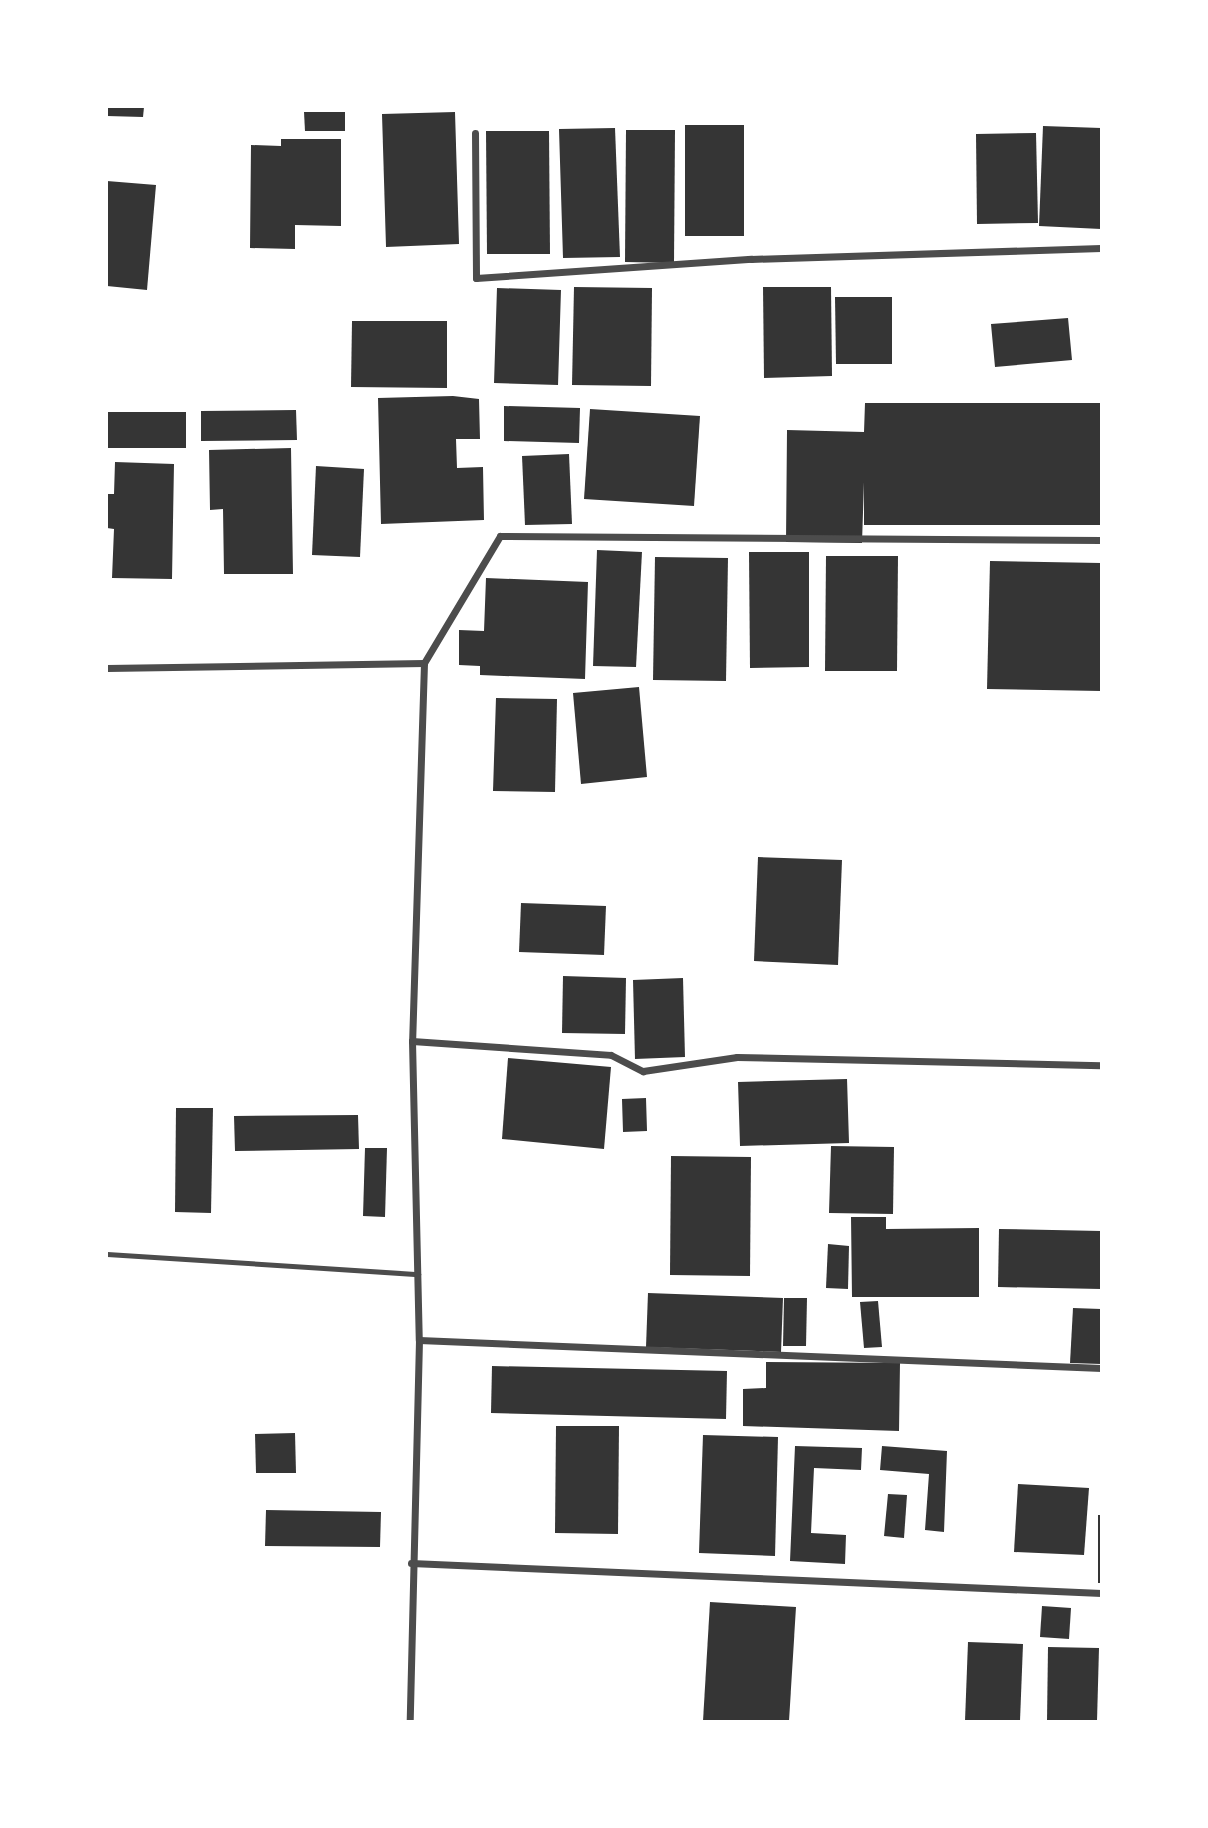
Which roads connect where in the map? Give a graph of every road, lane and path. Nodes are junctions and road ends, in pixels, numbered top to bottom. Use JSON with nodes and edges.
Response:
{"nodes":[{"id":1,"x":475,"y":133,"type":"dead end"},
{"id":2,"x":1101,"y":248,"type":"edge"},
{"id":3,"x":1101,"y":540,"type":"edge"},
{"id":4,"x":424,"y":663,"type":"junction"},
{"id":5,"x":107,"y":668,"type":"edge"},
{"id":6,"x":412,"y":1041,"type":"junction"},
{"id":7,"x":1101,"y":1065,"type":"edge"},
{"id":8,"x":107,"y":1254,"type":"edge"},
{"id":9,"x":418,"y":1274,"type":"junction"},
{"id":10,"x":419,"y":1340,"type":"junction"},
{"id":11,"x":1101,"y":1368,"type":"edge"},
{"id":12,"x":411,"y":1563,"type":"junction"},
{"id":13,"x":1101,"y":1593,"type":"edge"},
{"id":14,"x":410,"y":1721,"type":"edge"}],
"edges":[{"from":1,"to":2,"type":"street"},
{"from":3,"to":4,"type":"street"},
{"from":4,"to":5,"type":"street"},
{"from":4,"to":6,"type":"street"},
{"from":6,"to":7,"type":"street"},
{"from":6,"to":9,"type":"street"},
{"from":8,"to":9,"type":"lane"},
{"from":9,"to":10,"type":"street"},
{"from":10,"to":11,"type":"street"},
{"from":10,"to":12,"type":"street"},
{"from":12,"to":13,"type":"street"},
{"from":12,"to":14,"type":"street"}]}
